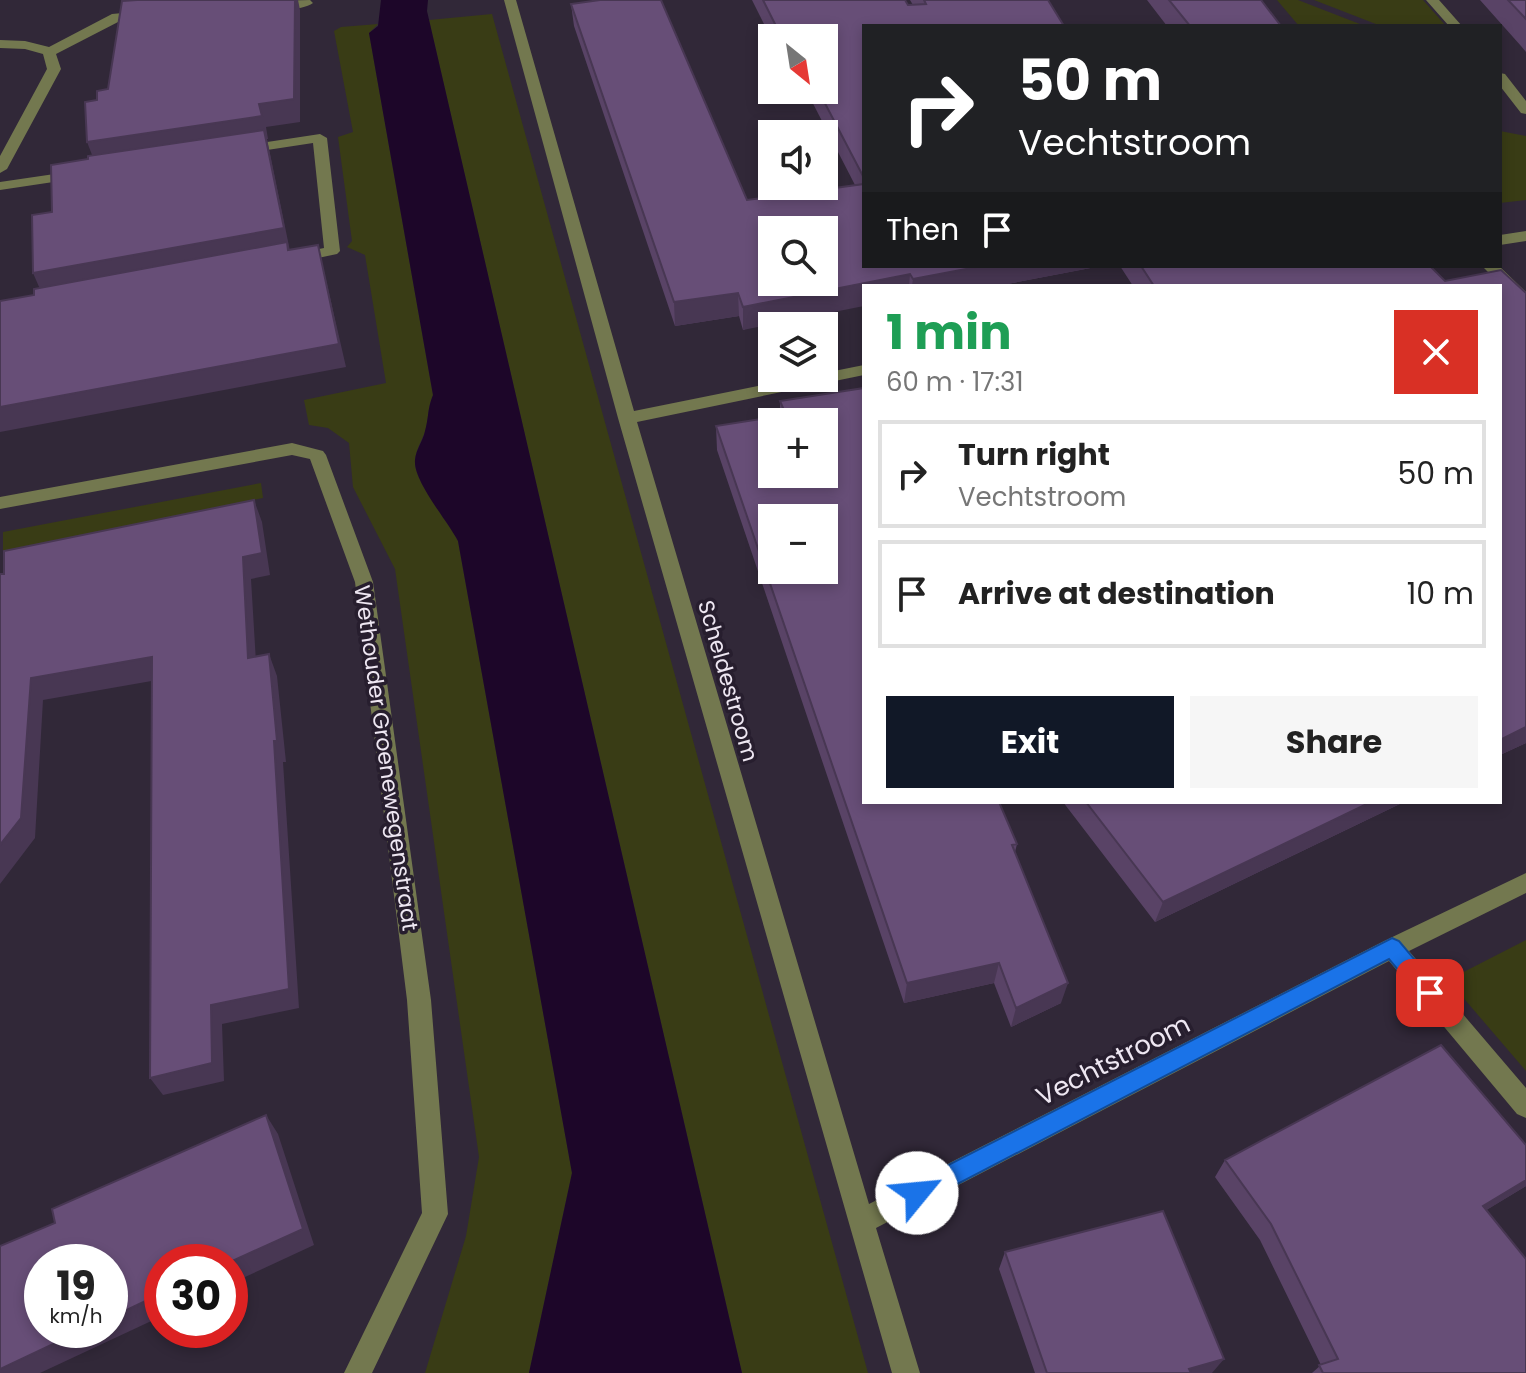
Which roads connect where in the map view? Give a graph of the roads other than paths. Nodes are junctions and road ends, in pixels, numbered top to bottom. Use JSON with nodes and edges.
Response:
{"nodes":[{"id":1,"x":510,"y":0,"type":"edge"},
{"id":2,"x":1432,"y":0,"type":"edge"},
{"id":3,"x":307,"y":3,"type":"dead end"},
{"id":4,"x":259,"y":6,"type":"edge"},
{"id":5,"x":165,"y":13,"type":"edge"},
{"id":6,"x":1454,"y":24,"type":"edge"},
{"id":7,"x":0,"y":44,"type":"edge"},
{"id":8,"x":49,"y":52,"type":"junction"},
{"id":9,"x":1502,"y":80,"type":"edge"},
{"id":10,"x":1526,"y":110,"type":"edge"},
{"id":11,"x":228,"y":152,"type":"edge"},
{"id":12,"x":0,"y":169,"type":"edge"},
{"id":13,"x":91,"y":173,"type":"edge"},
{"id":14,"x":0,"y":186,"type":"edge"},
{"id":15,"x":1526,"y":236,"type":"edge"},
{"id":16,"x":1502,"y":240,"type":"edge"},
{"id":17,"x":272,"y":262,"type":"edge"},
{"id":18,"x":1492,"y":268,"type":"edge"},
{"id":19,"x":1526,"y":301,"type":"edge"},
{"id":20,"x":862,"y":370,"type":"edge"},
{"id":21,"x":627,"y":418,"type":"junction"},
{"id":22,"x":0,"y":503,"type":"edge"},
{"id":23,"x":1526,"y":882,"type":"edge"},
{"id":24,"x":1392,"y":948,"type":"junction"},
{"id":25,"x":1526,"y":1106,"type":"edge"},
{"id":26,"x":861,"y":1222,"type":"junction"},
{"id":27,"x":358,"y":1373,"type":"edge"},
{"id":28,"x":906,"y":1373,"type":"edge"}],
"edges":[{"from":1,"to":21,"type":"street","name":"Scheldestroom"},
{"from":2,"to":6,"type":"street"},
{"from":3,"to":4,"type":"street"},
{"from":5,"to":8,"type":"street"},
{"from":7,"to":8,"type":"street"},
{"from":8,"to":12,"type":"street"},
{"from":9,"to":10,"type":"street"},
{"from":11,"to":17,"type":"street"},
{"from":13,"to":14,"type":"street"},
{"from":15,"to":16,"type":"street"},
{"from":18,"to":19,"type":"street"},
{"from":20,"to":21,"type":"street"},
{"from":21,"to":26,"type":"street","name":"Scheldestroom"},
{"from":22,"to":27,"type":"street","name":"Wethouder Groenewegenstraat"},
{"from":23,"to":24,"type":"street","name":"Vechtstroom"},
{"from":24,"to":25,"type":"street"},
{"from":24,"to":26,"type":"street","name":"Vechtstroom"},
{"from":26,"to":28,"type":"street","name":"Scheldestroom"}]}
